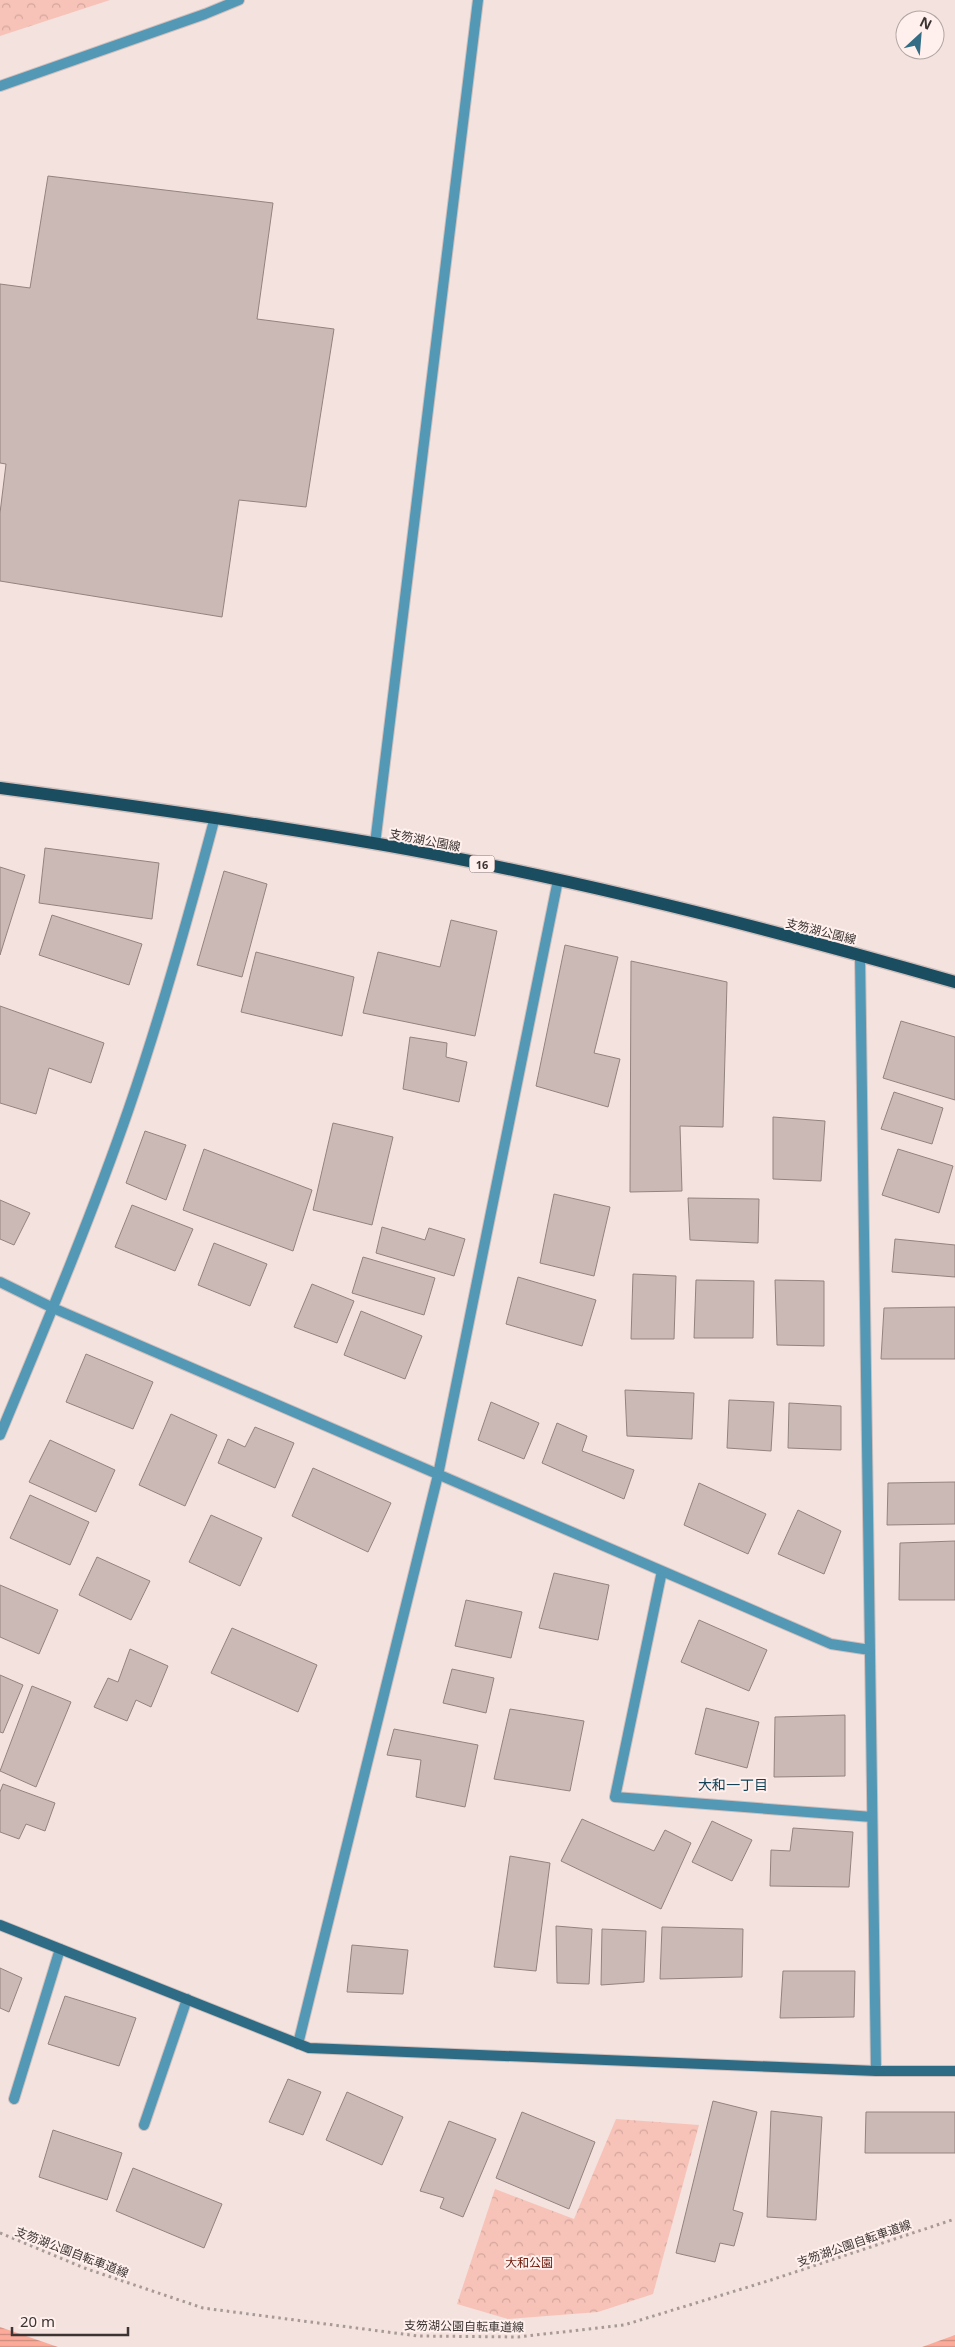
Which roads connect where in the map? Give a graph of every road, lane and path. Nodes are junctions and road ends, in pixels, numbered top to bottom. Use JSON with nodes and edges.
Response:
{"nodes":[{"id":1,"x":239,"y":0,"type":"edge"},
{"id":2,"x":478,"y":0,"type":"edge"},
{"id":3,"x":0,"y":86,"type":"edge"},
{"id":4,"x":0,"y":788,"type":"edge"},
{"id":5,"x":215,"y":817,"type":"junction"},
{"id":6,"x":375,"y":844,"type":"junction"},
{"id":7,"x":558,"y":880,"type":"junction"},
{"id":8,"x":860,"y":955,"type":"junction"},
{"id":9,"x":955,"y":982,"type":"edge"},
{"id":10,"x":0,"y":1282,"type":"edge"},
{"id":11,"x":52,"y":1308,"type":"junction"},
{"id":12,"x":0,"y":1435,"type":"edge"},
{"id":13,"x":438,"y":1475,"type":"junction"},
{"id":14,"x":662,"y":1571,"type":"junction"},
{"id":15,"x":870,"y":1650,"type":"junction"},
{"id":16,"x":872,"y":1818,"type":"junction"},
{"id":17,"x":0,"y":1925,"type":"edge"},
{"id":18,"x":60,"y":1949,"type":"junction"},
{"id":19,"x":186,"y":1999,"type":"junction"},
{"id":20,"x":298,"y":2044,"type":"junction"},
{"id":21,"x":876,"y":2071,"type":"junction"},
{"id":22,"x":955,"y":2071,"type":"edge"},
{"id":23,"x":14,"y":2099,"type":"dead end"},
{"id":24,"x":144,"y":2125,"type":"dead end"},
{"id":25,"x":955,"y":2219,"type":"edge"},
{"id":26,"x":0,"y":2233,"type":"edge"}],
"edges":[{"from":1,"to":3,"type":"street"},
{"from":2,"to":6,"type":"street"},
{"from":4,"to":5,"type":"main road","name":"支笏湖公園線","number":"16"},
{"from":5,"to":6,"type":"main road","name":"支笏湖公園線","number":"16"},
{"from":5,"to":11,"type":"street"},
{"from":6,"to":7,"type":"main road","name":"支笏湖公園線","number":"16"},
{"from":7,"to":8,"type":"main road","name":"支笏湖公園線","number":"16"},
{"from":7,"to":13,"type":"street"},
{"from":8,"to":9,"type":"main road","name":"支笏湖公園線","number":"16"},
{"from":8,"to":15,"type":"street"},
{"from":10,"to":11,"type":"street"},
{"from":11,"to":12,"type":"street"},
{"from":11,"to":13,"type":"street"},
{"from":13,"to":14,"type":"street"},
{"from":13,"to":20,"type":"street"},
{"from":14,"to":15,"type":"street"},
{"from":14,"to":16,"type":"street"},
{"from":15,"to":16,"type":"street"},
{"from":16,"to":21,"type":"street"},
{"from":17,"to":18,"type":"street"},
{"from":18,"to":19,"type":"street"},
{"from":18,"to":23,"type":"street"},
{"from":19,"to":20,"type":"street"},
{"from":19,"to":24,"type":"street"},
{"from":20,"to":21,"type":"street"},
{"from":21,"to":22,"type":"street"},
{"from":25,"to":26,"type":"path","name":"支笏湖公園自転車道線"}]}
